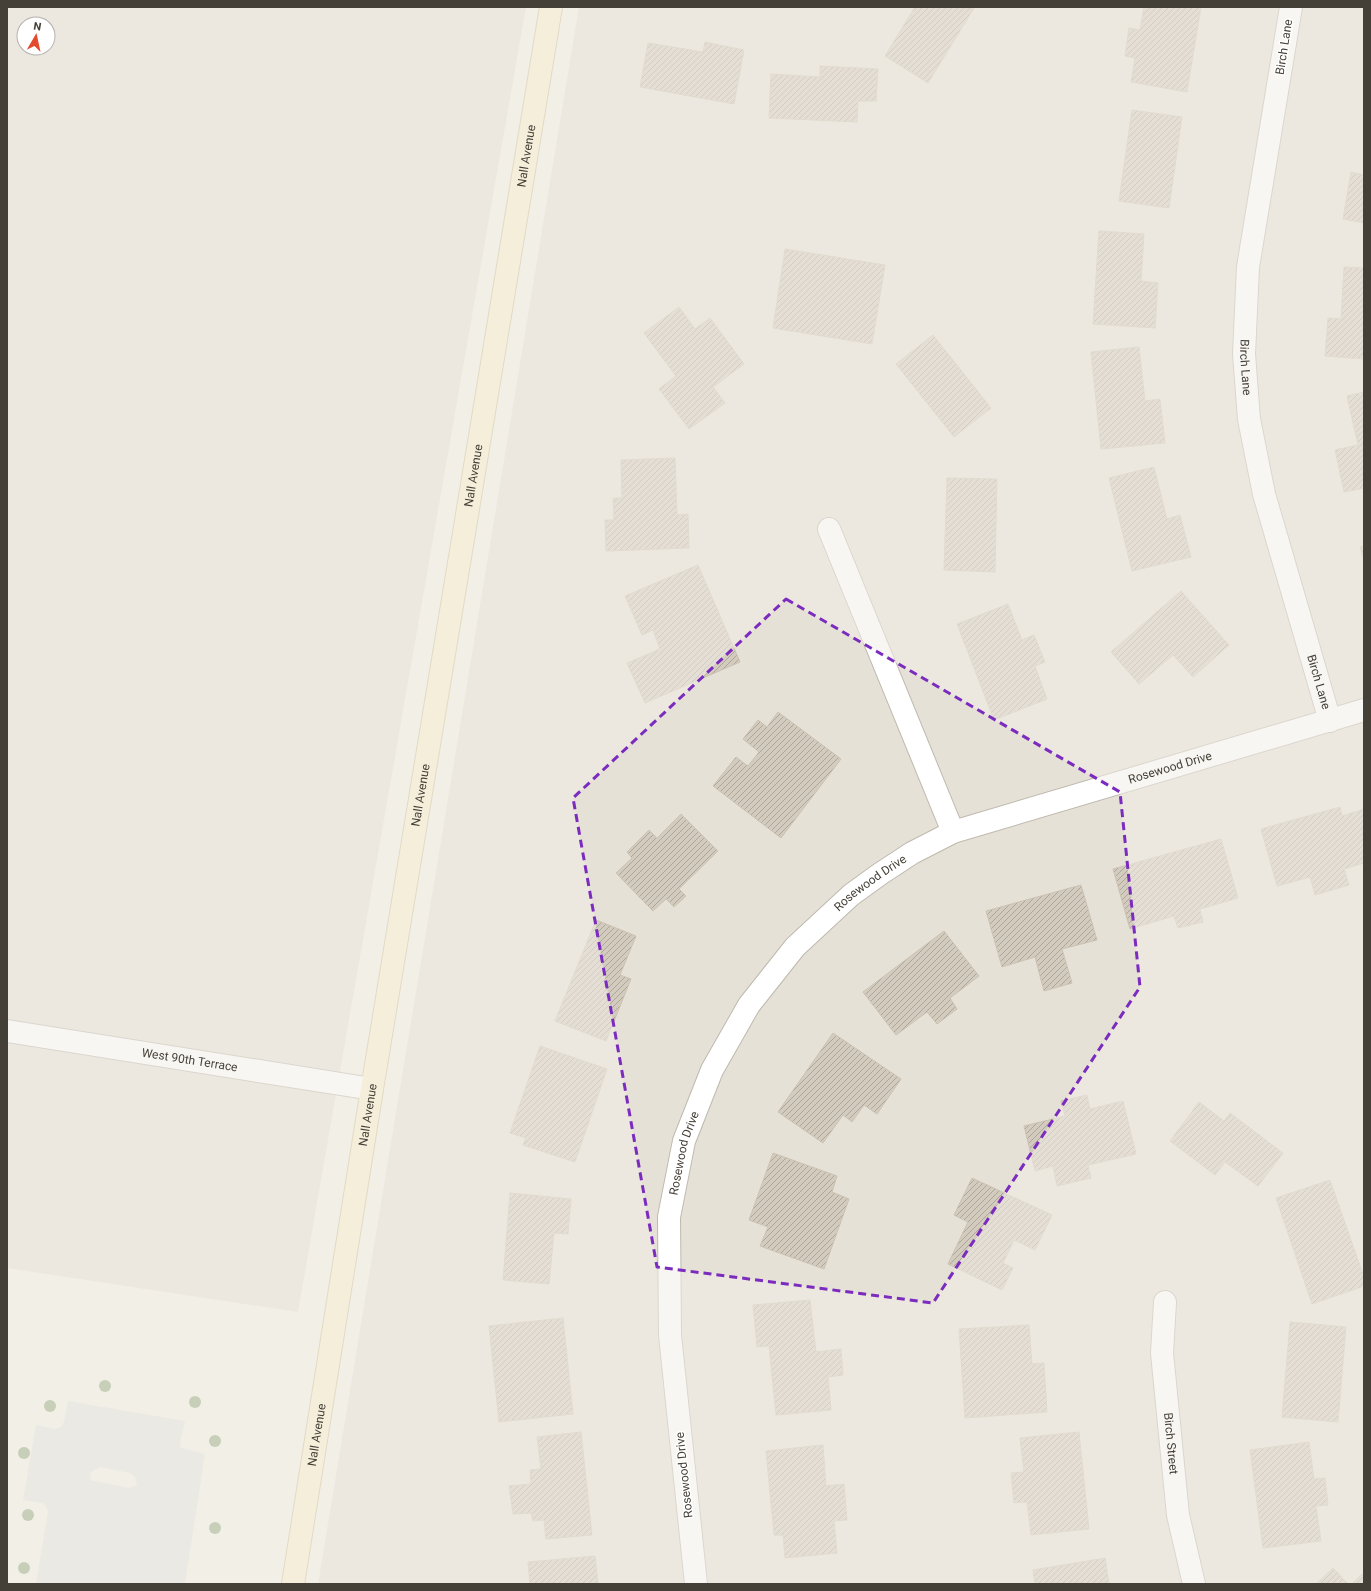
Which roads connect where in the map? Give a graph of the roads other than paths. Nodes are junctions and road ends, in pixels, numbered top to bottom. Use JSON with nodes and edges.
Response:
{"nodes":[{"id":1,"x":551,"y":7,"type":"edge"},
{"id":2,"x":1290,"y":7,"type":"edge"},
{"id":3,"x":829,"y":529,"type":"dead end"},
{"id":4,"x":1364,"y":710,"type":"edge"},
{"id":5,"x":1330,"y":721,"type":"junction"},
{"id":6,"x":953,"y":832,"type":"junction"},
{"id":7,"x":7,"y":1031,"type":"edge"},
{"id":8,"x":372,"y":1089,"type":"junction"},
{"id":9,"x":1165,"y":1302,"type":"dead end"},
{"id":10,"x":292,"y":1584,"type":"edge"},
{"id":11,"x":696,"y":1584,"type":"edge"},
{"id":12,"x":1194,"y":1584,"type":"edge"}],
"edges":[{"from":1,"to":8,"type":"main road","name":"Nall Avenue"},
{"from":2,"to":5,"type":"street","name":"Birch Lane"},
{"from":3,"to":6,"type":"street"},
{"from":4,"to":5,"type":"street","name":"Rosewood Drive"},
{"from":5,"to":6,"type":"street","name":"Rosewood Drive"},
{"from":6,"to":11,"type":"street","name":"Rosewood Drive"},
{"from":7,"to":8,"type":"street","name":"West 90th Terrace"},
{"from":8,"to":10,"type":"main road","name":"Nall Avenue"},
{"from":9,"to":12,"type":"street","name":"Birch Street"}]}
